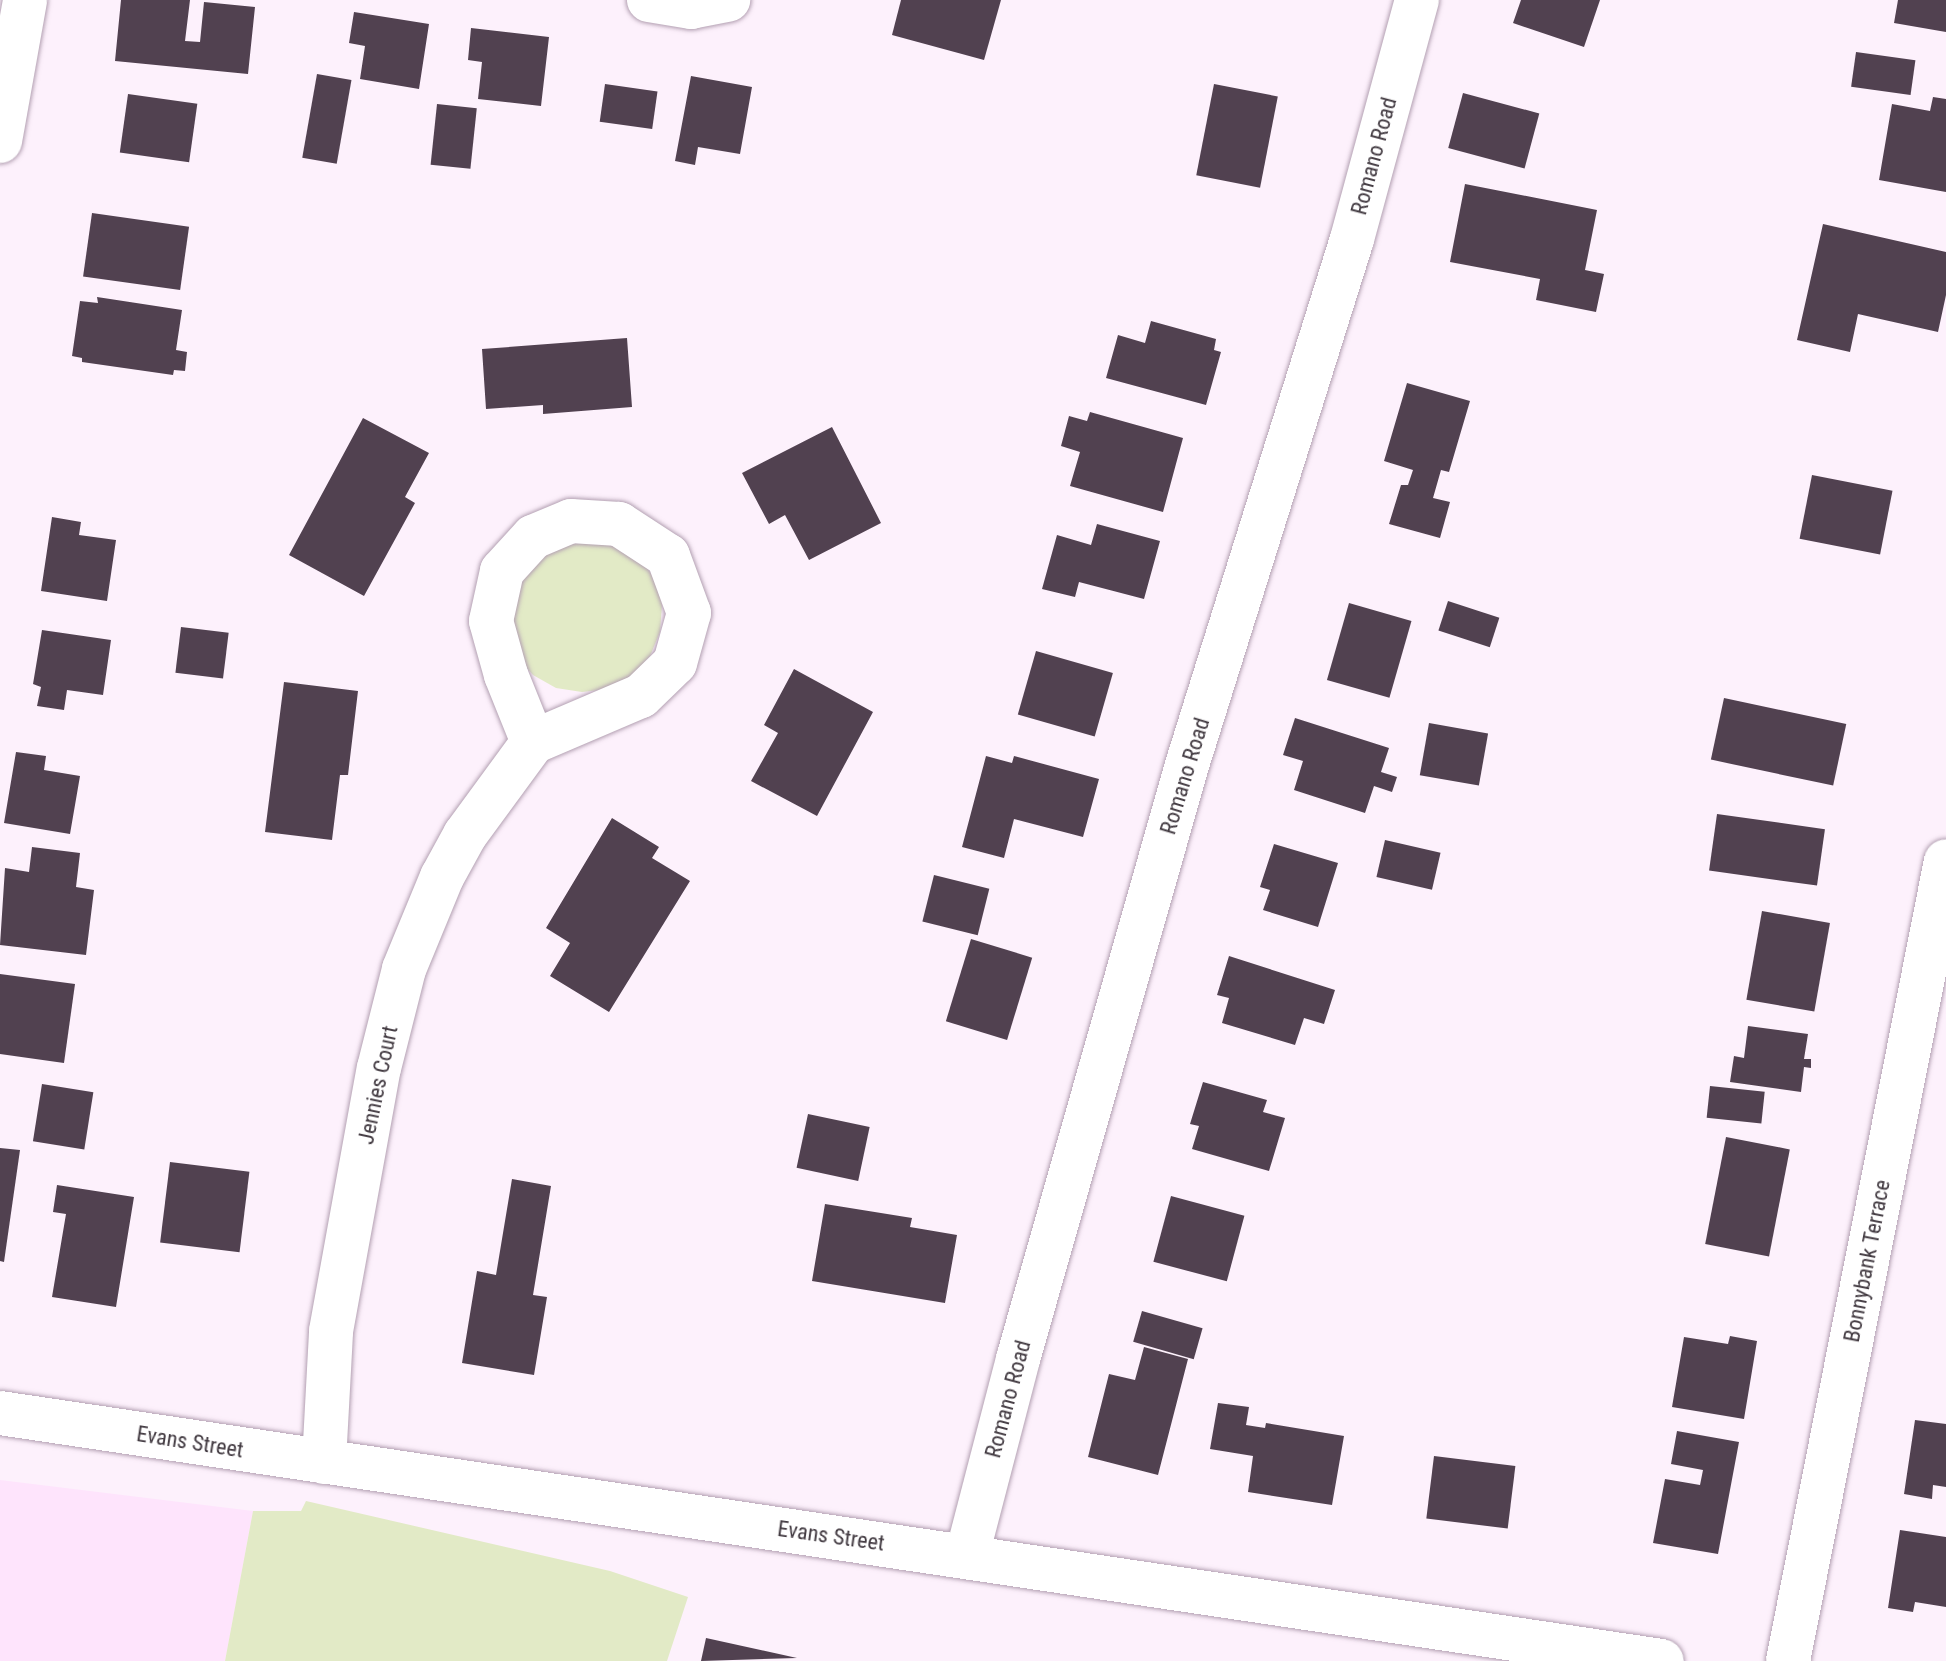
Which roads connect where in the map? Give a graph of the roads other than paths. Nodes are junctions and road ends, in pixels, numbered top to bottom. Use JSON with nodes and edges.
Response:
{"nodes":[{"id":1,"x":25,"y":0,"type":"edge"},
{"id":2,"x":649,"y":0,"type":"edge"},
{"id":3,"x":728,"y":0,"type":"edge"},
{"id":4,"x":1417,"y":0,"type":"edge"},
{"id":5,"x":0,"y":141,"type":"edge"},
{"id":6,"x":533,"y":742,"type":"junction"},
{"id":7,"x":1946,"y":861,"type":"edge"},
{"id":8,"x":0,"y":1413,"type":"edge"},
{"id":9,"x":324,"y":1462,"type":"junction"},
{"id":10,"x":967,"y":1555,"type":"junction"},
{"id":11,"x":1662,"y":1661,"type":"edge"},
{"id":12,"x":1788,"y":1661,"type":"edge"}],
"edges":[{"from":1,"to":5,"type":"street"},
{"from":2,"to":3,"type":"street"},
{"from":4,"to":10,"type":"street","name":"Romano Road"},
{"from":6,"to":6,"type":"street"},
{"from":6,"to":9,"type":"street","name":"Jennies Court"},
{"from":7,"to":12,"type":"street","name":"Bonnybank Terrace"},
{"from":8,"to":9,"type":"street","name":"Evans Street"},
{"from":9,"to":10,"type":"street","name":"Evans Street"},
{"from":10,"to":11,"type":"street","name":"Evans Street"}]}
